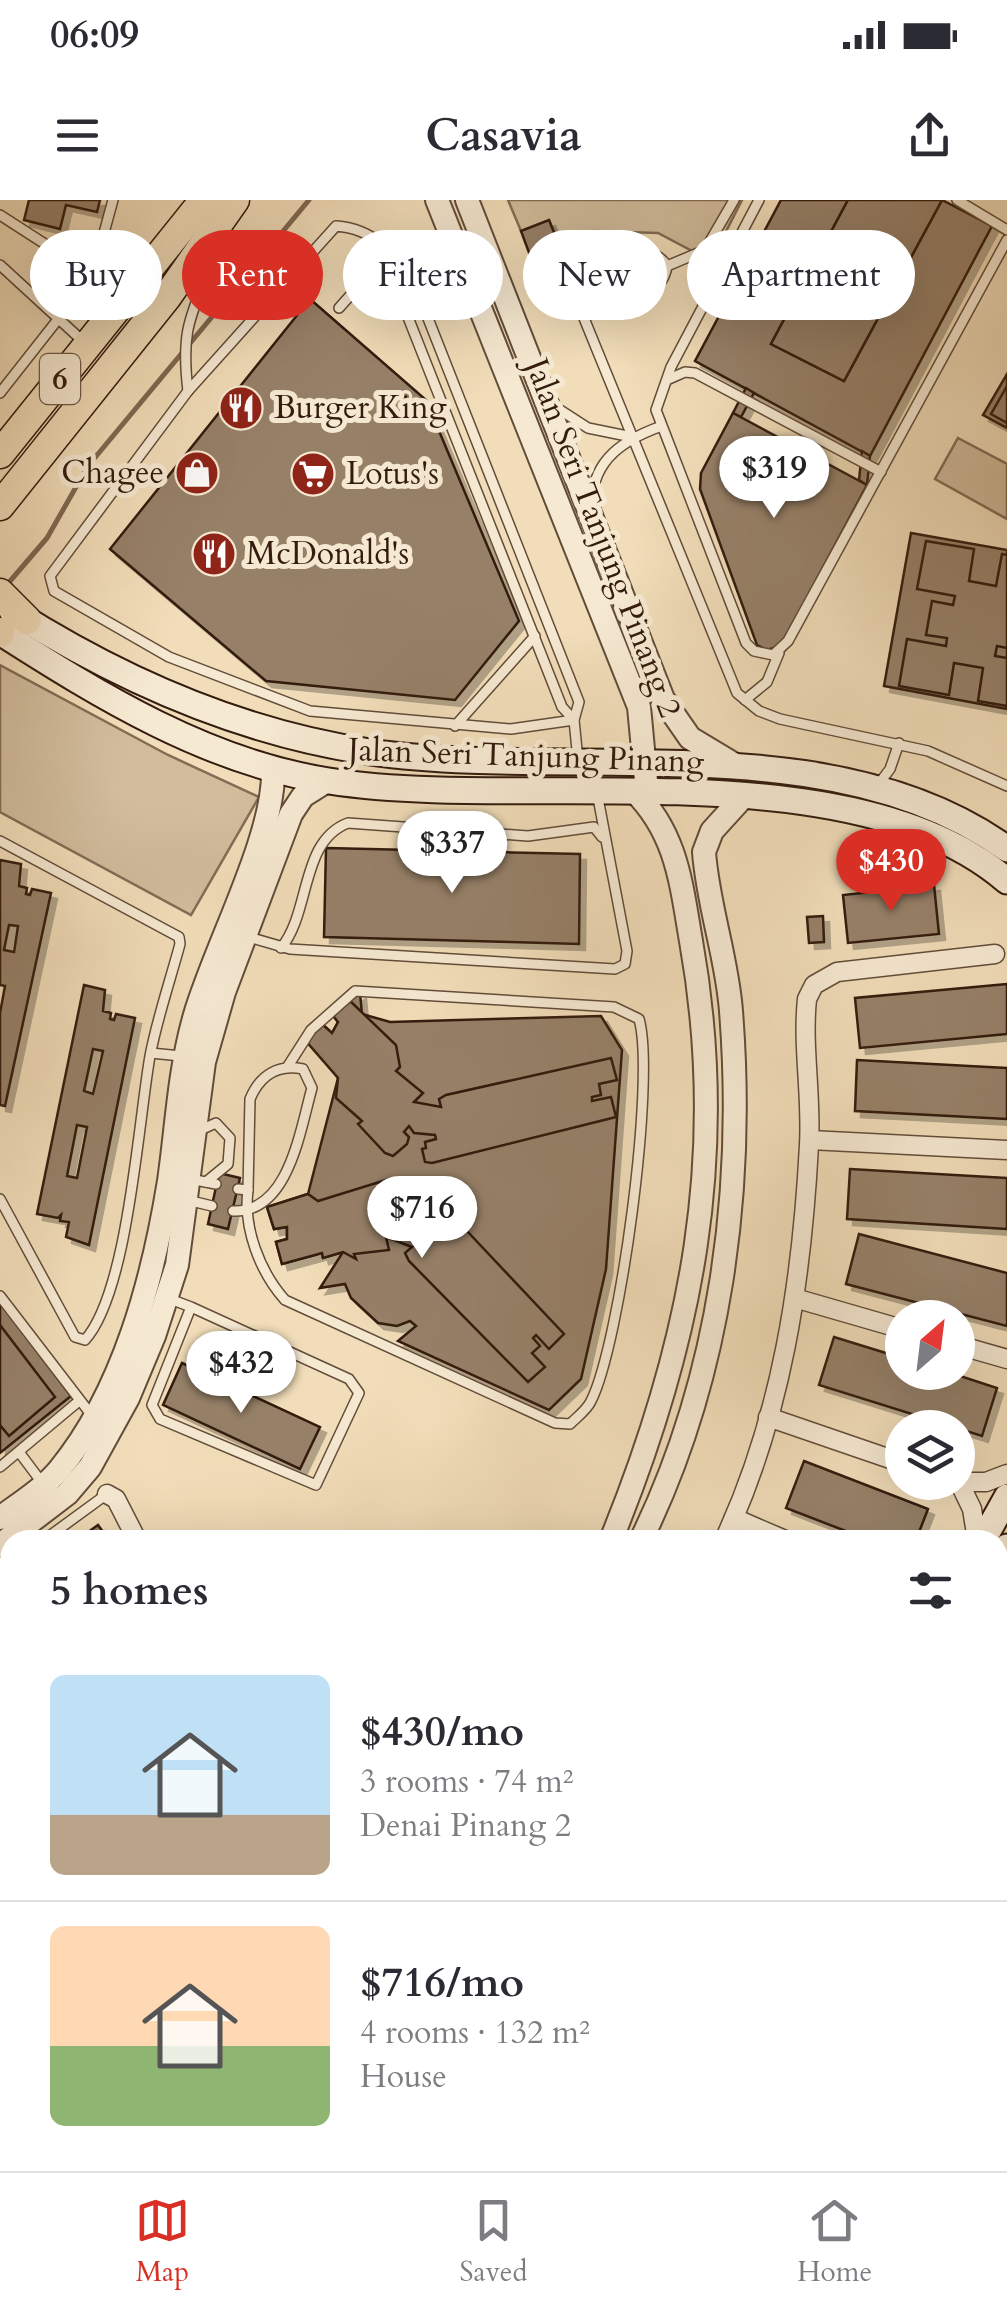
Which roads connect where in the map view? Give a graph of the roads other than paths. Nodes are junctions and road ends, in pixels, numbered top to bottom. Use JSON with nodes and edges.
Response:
{"nodes":[{"id":1,"x":113,"y":200,"type":"edge"},
{"id":2,"x":437,"y":200,"type":"edge"},
{"id":3,"x":467,"y":200,"type":"edge"},
{"id":4,"x":734,"y":200,"type":"edge"},
{"id":5,"x":759,"y":200,"type":"edge"},
{"id":6,"x":957,"y":200,"type":"edge"},
{"id":7,"x":222,"y":203,"type":"edge"},
{"id":8,"x":0,"y":215,"type":"edge"},
{"id":9,"x":366,"y":230,"type":"edge"},
{"id":10,"x":1007,"y":230,"type":"edge"},
{"id":11,"x":1007,"y":240,"type":"edge"},
{"id":12,"x":0,"y":266,"type":"edge"},
{"id":13,"x":667,"y":266,"type":"edge"},
{"id":14,"x":30,"y":292,"type":"edge"},
{"id":15,"x":343,"y":303,"type":"edge"},
{"id":16,"x":339,"y":308,"type":"dead end"},
{"id":17,"x":57,"y":320,"type":"edge"},
{"id":18,"x":61,"y":320,"type":"edge"},
{"id":19,"x":409,"y":320,"type":"edge"},
{"id":20,"x":429,"y":320,"type":"edge"},
{"id":21,"x":585,"y":320,"type":"edge"},
{"id":22,"x":88,"y":345,"type":"junction"},
{"id":23,"x":669,"y":379,"type":"junction"},
{"id":24,"x":188,"y":391,"type":"junction"},
{"id":25,"x":0,"y":393,"type":"edge"},
{"id":26,"x":544,"y":396,"type":"junction"},
{"id":27,"x":659,"y":427,"type":"junction"},
{"id":28,"x":632,"y":437,"type":"junction"},
{"id":29,"x":0,"y":454,"type":"edge"},
{"id":30,"x":880,"y":472,"type":"junction"},
{"id":31,"x":0,"y":506,"type":"edge"},
{"id":32,"x":591,"y":516,"type":"junction"},
{"id":33,"x":6,"y":615,"type":"edge"},
{"id":34,"x":535,"y":636,"type":"junction"},
{"id":35,"x":780,"y":650,"type":"junction"},
{"id":36,"x":745,"y":700,"type":"junction"},
{"id":37,"x":310,"y":711,"type":"junction"},
{"id":38,"x":574,"y":720,"type":"junction"},
{"id":39,"x":454,"y":726,"type":"junction"},
{"id":40,"x":301,"y":738,"type":"junction"},
{"id":41,"x":898,"y":743,"type":"junction"},
{"id":42,"x":578,"y":761,"type":"junction"},
{"id":43,"x":646,"y":762,"type":"junction"},
{"id":44,"x":734,"y":765,"type":"junction"},
{"id":45,"x":273,"y":770,"type":"junction"},
{"id":46,"x":338,"y":782,"type":"junction"},
{"id":47,"x":1007,"y":786,"type":"edge"},
{"id":48,"x":593,"y":790,"type":"junction"},
{"id":49,"x":640,"y":790,"type":"junction"},
{"id":50,"x":872,"y":790,"type":"junction"},
{"id":51,"x":742,"y":798,"type":"junction"},
{"id":52,"x":572,"y":829,"type":"junction"},
{"id":53,"x":0,"y":841,"type":"edge"},
{"id":54,"x":606,"y":844,"type":"junction"},
{"id":55,"x":1007,"y":848,"type":"edge"},
{"id":56,"x":1007,"y":881,"type":"edge"},
{"id":57,"x":235,"y":932,"type":"junction"},
{"id":58,"x":294,"y":932,"type":"junction"},
{"id":59,"x":281,"y":948,"type":"junction"},
{"id":60,"x":298,"y":949,"type":"junction"},
{"id":61,"x":994,"y":954,"type":"dead end"},
{"id":62,"x":151,"y":1053,"type":"junction"},
{"id":63,"x":184,"y":1056,"type":"junction"},
{"id":64,"x":288,"y":1066,"type":"junction"},
{"id":65,"x":196,"y":1133,"type":"junction"},
{"id":66,"x":810,"y":1140,"type":"junction"},
{"id":67,"x":1007,"y":1150,"type":"edge"},
{"id":68,"x":194,"y":1184,"type":"junction"},
{"id":69,"x":0,"y":1199,"type":"edge"},
{"id":70,"x":212,"y":1206,"type":"dead end"},
{"id":71,"x":232,"y":1210,"type":"dead end"},
{"id":72,"x":245,"y":1211,"type":"junction"},
{"id":73,"x":0,"y":1296,"type":"edge"},
{"id":74,"x":167,"y":1298,"type":"junction"},
{"id":75,"x":798,"y":1300,"type":"junction"},
{"id":76,"x":192,"y":1307,"type":"junction"},
{"id":77,"x":885,"y":1324,"type":"edge"},
{"id":78,"x":975,"y":1350,"type":"edge"},
{"id":79,"x":1007,"y":1359,"type":"edge"},
{"id":80,"x":86,"y":1410,"type":"junction"},
{"id":81,"x":768,"y":1417,"type":"junction"},
{"id":82,"x":19,"y":1452,"type":"junction"},
{"id":83,"x":885,"y":1457,"type":"edge"},
{"id":84,"x":0,"y":1467,"type":"edge"},
{"id":85,"x":1007,"y":1474,"type":"edge"},
{"id":86,"x":975,"y":1482,"type":"edge"},
{"id":87,"x":44,"y":1484,"type":"junction"},
{"id":88,"x":108,"y":1494,"type":"joint"},
{"id":89,"x":1007,"y":1496,"type":"edge"},
{"id":90,"x":967,"y":1500,"type":"edge"},
{"id":91,"x":0,"y":1518,"type":"edge"},
{"id":92,"x":734,"y":1518,"type":"junction"},
{"id":93,"x":20,"y":1530,"type":"edge"},
{"id":94,"x":58,"y":1530,"type":"edge"},
{"id":95,"x":132,"y":1530,"type":"edge"},
{"id":96,"x":615,"y":1530,"type":"edge"},
{"id":97,"x":645,"y":1530,"type":"edge"},
{"id":98,"x":729,"y":1530,"type":"edge"},
{"id":99,"x":762,"y":1530,"type":"edge"},
{"id":100,"x":977,"y":1530,"type":"edge"},
{"id":101,"x":986,"y":1530,"type":"edge"}],
"edges":[{"from":1,"to":8,"type":"lane"},
{"from":2,"to":43,"type":"street","name":"Jalan Seri Tanjung Pinang 2"},
{"from":3,"to":26,"type":"street","name":"Jalan Seri Tanjung Pinang 2"},
{"from":4,"to":13,"type":"lane"},
{"from":5,"to":23,"type":"lane"},
{"from":6,"to":10,"type":"lane"},
{"from":7,"to":22,"type":"main road","number":"6"},
{"from":7,"to":24,"type":"lane"},
{"from":7,"to":31,"type":"main road","number":"6"},
{"from":9,"to":24,"type":"lane"},
{"from":11,"to":30,"type":"lane"},
{"from":12,"to":14,"type":"lane"},
{"from":15,"to":16,"type":"lane"},
{"from":17,"to":25,"type":"lane"},
{"from":18,"to":22,"type":"lane"},
{"from":19,"to":34,"type":"lane"},
{"from":20,"to":38,"type":"lane"},
{"from":21,"to":28,"type":"lane"},
{"from":22,"to":29,"type":"main road","number":"6"},
{"from":23,"to":27,"type":"lane"},
{"from":23,"to":30,"type":"lane"},
{"from":24,"to":37,"type":"lane"},
{"from":26,"to":28,"type":"lane"},
{"from":26,"to":32,"type":"street","name":"Jalan Seri Tanjung Pinang 2"},
{"from":27,"to":28,"type":"lane"},
{"from":27,"to":35,"type":"lane"},
{"from":28,"to":32,"type":"lane"},
{"from":28,"to":36,"type":"lane"},
{"from":30,"to":35,"type":"lane"},
{"from":32,"to":44,"type":"street","name":"Jalan Seri Tanjung Pinang 2"},
{"from":33,"to":40,"type":"main road","name":"Jalan Seri Tanjung Pinang"},
{"from":33,"to":45,"type":"main road","name":"Jalan Seri Tanjung Pinang"},
{"from":34,"to":38,"type":"lane"},
{"from":34,"to":39,"type":"lane"},
{"from":35,"to":36,"type":"lane"},
{"from":36,"to":41,"type":"lane"},
{"from":37,"to":39,"type":"lane"},
{"from":37,"to":40,"type":"lane"},
{"from":38,"to":39,"type":"lane"},
{"from":38,"to":42,"type":"lane"},
{"from":40,"to":42,"type":"main road","name":"Jalan Seri Tanjung Pinang"},
{"from":40,"to":46,"type":"main road"},
{"from":41,"to":47,"type":"lane"},
{"from":41,"to":50,"type":"lane"},
{"from":42,"to":43,"type":"main road","name":"Jalan Seri Tanjung Pinang"},
{"from":43,"to":44,"type":"main road","name":"Jalan Seri Tanjung Pinang"},
{"from":43,"to":49,"type":"street","name":"Jalan Seri Tanjung Pinang 2"},
{"from":44,"to":50,"type":"main road","name":"Jalan Seri Tanjung Pinang"},
{"from":45,"to":46,"type":"main road","name":"Jalan Seri Tanjung Pinang"},
{"from":45,"to":57,"type":"street"},
{"from":46,"to":48,"type":"main road","name":"Jalan Seri Tanjung Pinang"},
{"from":46,"to":57,"type":"street"},
{"from":48,"to":49,"type":"main road","name":"Jalan Seri Tanjung Pinang"},
{"from":48,"to":52,"type":"lane"},
{"from":48,"to":54,"type":"lane"},
{"from":49,"to":51,"type":"main road","name":"Jalan Seri Tanjung Pinang"},
{"from":49,"to":96,"type":"street"},
{"from":50,"to":55,"type":"main road","name":"Jalan Seri Tanjung Pinang"},
{"from":51,"to":56,"type":"main road","name":"Jalan Seri Tanjung Pinang"},
{"from":51,"to":97,"type":"street"},
{"from":52,"to":54,"type":"lane"},
{"from":52,"to":58,"type":"lane"},
{"from":53,"to":62,"type":"lane"},
{"from":54,"to":60,"type":"lane"},
{"from":57,"to":59,"type":"lane"},
{"from":57,"to":63,"type":"street"},
{"from":57,"to":65,"type":"street"},
{"from":58,"to":59,"type":"lane"},
{"from":58,"to":60,"type":"lane"},
{"from":59,"to":60,"type":"lane"},
{"from":61,"to":66,"type":"street"},
{"from":62,"to":63,"type":"lane"},
{"from":62,"to":69,"type":"lane"},
{"from":63,"to":68,"type":"street"},
{"from":64,"to":72,"type":"lane"},
{"from":64,"to":72,"type":"lane"},
{"from":64,"to":72,"type":"lane"},
{"from":65,"to":68,"type":"street"},
{"from":65,"to":68,"type":"lane"},
{"from":66,"to":67,"type":"street"},
{"from":66,"to":75,"type":"street"},
{"from":68,"to":70,"type":"lane"},
{"from":68,"to":74,"type":"street"},
{"from":68,"to":80,"type":"street"},
{"from":71,"to":72,"type":"lane"},
{"from":73,"to":80,"type":"lane"},
{"from":74,"to":76,"type":"lane"},
{"from":74,"to":93,"type":"street"},
{"from":75,"to":77,"type":"street"},
{"from":75,"to":81,"type":"street"},
{"from":76,"to":76,"type":"lane"},
{"from":78,"to":79,"type":"street"},
{"from":80,"to":82,"type":"lane"},
{"from":80,"to":87,"type":"street"},
{"from":81,"to":83,"type":"street"},
{"from":81,"to":92,"type":"street"},
{"from":82,"to":84,"type":"lane"},
{"from":82,"to":87,"type":"lane"},
{"from":85,"to":86,"type":"street"},
{"from":87,"to":91,"type":"street"},
{"from":88,"to":94,"type":"lane"},
{"from":88,"to":95,"type":"street"},
{"from":89,"to":101,"type":"main road"},
{"from":90,"to":100,"type":"street"},
{"from":92,"to":98,"type":"street"},
{"from":92,"to":99,"type":"street"}]}
